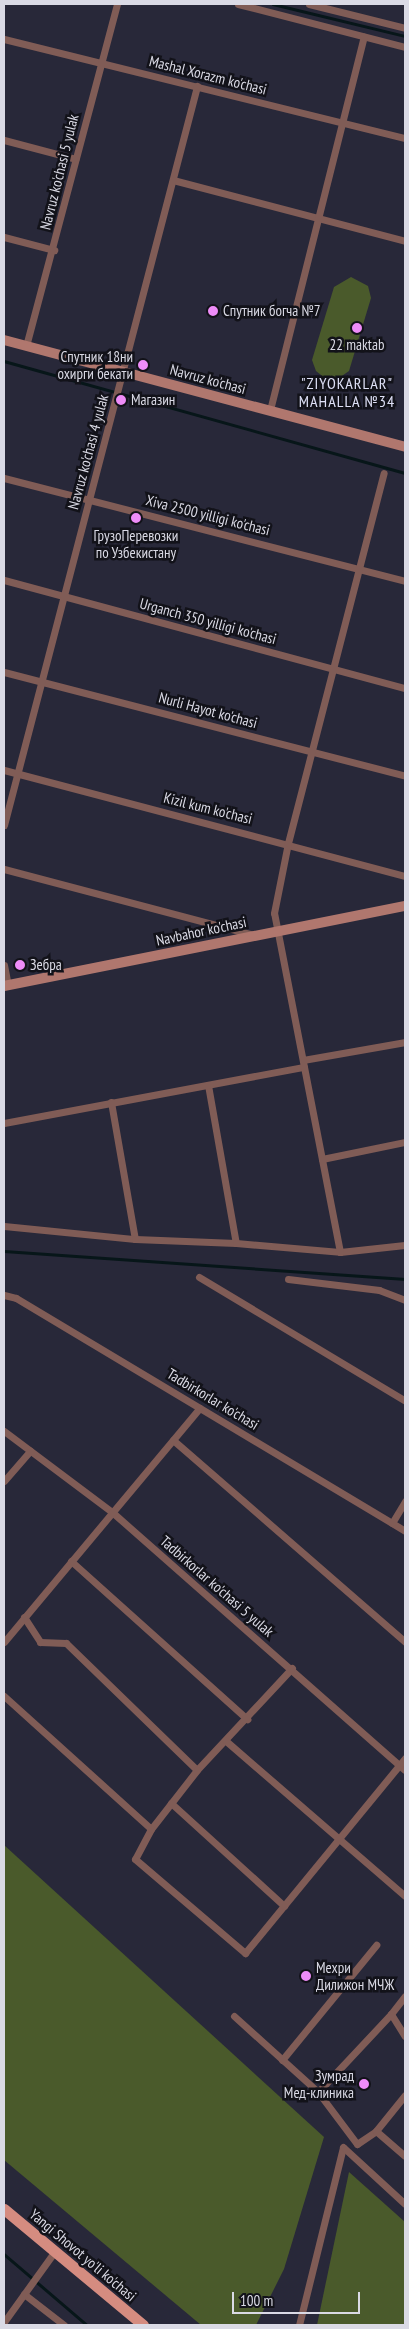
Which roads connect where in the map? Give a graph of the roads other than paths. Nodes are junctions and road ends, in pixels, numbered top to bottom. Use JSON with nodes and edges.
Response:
{"nodes":[{"id":1,"x":118,"y":4,"type":"edge"},
{"id":2,"x":238,"y":4,"type":"edge"},
{"id":3,"x":309,"y":4,"type":"edge"},
{"id":4,"x":405,"y":28,"type":"edge"},
{"id":5,"x":364,"y":36,"type":"junction"},
{"id":6,"x":4,"y":39,"type":"edge"},
{"id":7,"x":405,"y":47,"type":"edge"},
{"id":8,"x":100,"y":62,"type":"junction"},
{"id":9,"x":197,"y":86,"type":"junction"},
{"id":10,"x":344,"y":122,"type":"junction"},
{"id":11,"x":405,"y":138,"type":"edge"},
{"id":12,"x":4,"y":140,"type":"edge"},
{"id":13,"x":76,"y":159,"type":"junction"},
{"id":14,"x":173,"y":180,"type":"junction"},
{"id":15,"x":320,"y":218,"type":"junction"},
{"id":16,"x":4,"y":238,"type":"edge"},
{"id":17,"x":405,"y":241,"type":"edge"},
{"id":18,"x":54,"y":250,"type":"junction"},
{"id":19,"x":4,"y":340,"type":"edge"},
{"id":20,"x":26,"y":346,"type":"junction"},
{"id":21,"x":124,"y":372,"type":"junction"},
{"id":22,"x":270,"y":410,"type":"junction"},
{"id":23,"x":405,"y":447,"type":"edge"},
{"id":24,"x":384,"y":474,"type":"dead end"},
{"id":25,"x":4,"y":478,"type":"edge"},
{"id":26,"x":90,"y":500,"type":"junction"},
{"id":27,"x":357,"y":566,"type":"junction"},
{"id":28,"x":4,"y":580,"type":"edge"},
{"id":29,"x":405,"y":581,"type":"edge"},
{"id":30,"x":64,"y":597,"type":"junction"},
{"id":31,"x":331,"y":668,"type":"junction"},
{"id":32,"x":4,"y":672,"type":"edge"},
{"id":33,"x":42,"y":681,"type":"junction"},
{"id":34,"x":405,"y":688,"type":"edge"},
{"id":35,"x":311,"y":751,"type":"junction"},
{"id":36,"x":4,"y":770,"type":"edge"},
{"id":37,"x":18,"y":773,"type":"junction"},
{"id":38,"x":405,"y":776,"type":"edge"},
{"id":39,"x":4,"y":825,"type":"edge"},
{"id":40,"x":288,"y":843,"type":"junction"},
{"id":41,"x":4,"y":869,"type":"edge"},
{"id":42,"x":405,"y":876,"type":"edge"},
{"id":43,"x":405,"y":906,"type":"edge"},
{"id":44,"x":277,"y":930,"type":"junction"},
{"id":45,"x":254,"y":935,"type":"junction"},
{"id":46,"x":4,"y":965,"type":"edge"},
{"id":47,"x":6,"y":986,"type":"edge"},
{"id":48,"x":405,"y":1042,"type":"edge"},
{"id":49,"x":304,"y":1064,"type":"junction"},
{"id":50,"x":208,"y":1085,"type":"junction"},
{"id":51,"x":111,"y":1102,"type":"junction"},
{"id":52,"x":4,"y":1123,"type":"edge"},
{"id":53,"x":405,"y":1142,"type":"edge"},
{"id":54,"x":322,"y":1159,"type":"junction"},
{"id":55,"x":4,"y":1226,"type":"edge"},
{"id":56,"x":135,"y":1240,"type":"junction"},
{"id":57,"x":236,"y":1243,"type":"junction"},
{"id":58,"x":405,"y":1245,"type":"edge"},
{"id":59,"x":340,"y":1252,"type":"junction"},
{"id":60,"x":199,"y":1277,"type":"dead end"},
{"id":61,"x":288,"y":1279,"type":"dead end"},
{"id":62,"x":4,"y":1296,"type":"edge"},
{"id":63,"x":405,"y":1300,"type":"edge"},
{"id":64,"x":405,"y":1401,"type":"edge"},
{"id":65,"x":200,"y":1408,"type":"junction"},
{"id":66,"x":4,"y":1431,"type":"edge"},
{"id":67,"x":173,"y":1440,"type":"junction"},
{"id":68,"x":30,"y":1450,"type":"junction"},
{"id":69,"x":4,"y":1481,"type":"edge"},
{"id":70,"x":405,"y":1501,"type":"edge"},
{"id":71,"x":112,"y":1512,"type":"junction"},
{"id":72,"x":392,"y":1523,"type":"junction"},
{"id":73,"x":405,"y":1531,"type":"edge"},
{"id":74,"x":71,"y":1561,"type":"junction"},
{"id":75,"x":24,"y":1617,"type":"junction"},
{"id":76,"x":4,"y":1642,"type":"edge"},
{"id":77,"x":405,"y":1642,"type":"edge"},
{"id":78,"x":292,"y":1668,"type":"junction"},
{"id":79,"x":4,"y":1696,"type":"edge"},
{"id":80,"x":247,"y":1719,"type":"junction"},
{"id":81,"x":226,"y":1741,"type":"junction"},
{"id":82,"x":405,"y":1758,"type":"edge"},
{"id":83,"x":399,"y":1765,"type":"junction"},
{"id":84,"x":196,"y":1770,"type":"junction"},
{"id":85,"x":405,"y":1770,"type":"edge"},
{"id":86,"x":171,"y":1803,"type":"junction"},
{"id":87,"x":151,"y":1829,"type":"junction"},
{"id":88,"x":340,"y":1840,"type":"junction"},
{"id":89,"x":405,"y":1896,"type":"edge"},
{"id":90,"x":284,"y":1906,"type":"junction"},
{"id":91,"x":376,"y":1945,"type":"dead end"},
{"id":92,"x":405,"y":1996,"type":"edge"},
{"id":93,"x":391,"y":2014,"type":"junction"},
{"id":94,"x":234,"y":2016,"type":"dead end"},
{"id":95,"x":405,"y":2036,"type":"edge"},
{"id":96,"x":282,"y":2060,"type":"junction"},
{"id":97,"x":318,"y":2092,"type":"junction"},
{"id":98,"x":405,"y":2095,"type":"edge"},
{"id":99,"x":376,"y":2130,"type":"junction"},
{"id":100,"x":357,"y":2144,"type":"junction"},
{"id":101,"x":343,"y":2147,"type":"junction"},
{"id":102,"x":405,"y":2156,"type":"edge"},
{"id":103,"x":405,"y":2204,"type":"edge"},
{"id":104,"x":4,"y":2209,"type":"edge"},
{"id":105,"x":55,"y":2251,"type":"junction"},
{"id":106,"x":24,"y":2294,"type":"junction"},
{"id":107,"x":4,"y":2322,"type":"edge"},
{"id":108,"x":64,"y":2325,"type":"edge"},
{"id":109,"x":143,"y":2325,"type":"edge"},
{"id":110,"x":299,"y":2325,"type":"edge"}],
"edges":[{"from":1,"to":8,"type":"street","name":"Navruz ko'chasi 5 yulak"},
{"from":2,"to":5,"type":"street"},
{"from":3,"to":4,"type":"street"},
{"from":5,"to":7,"type":"street"},
{"from":5,"to":10,"type":"street"},
{"from":6,"to":8,"type":"street","name":"Mashal Xorazm ko'chasi"},
{"from":8,"to":9,"type":"street","name":"Mashal Xorazm ko'chasi"},
{"from":8,"to":13,"type":"street","name":"Navruz ko'chasi 5 yulak"},
{"from":9,"to":10,"type":"street","name":"Mashal Xorazm ko'chasi"},
{"from":9,"to":14,"type":"street","name":"Navruz ko'chasi 4 yulak"},
{"from":10,"to":11,"type":"street","name":"Mashal Xorazm ko'chasi"},
{"from":10,"to":15,"type":"street"},
{"from":12,"to":13,"type":"street"},
{"from":13,"to":18,"type":"street","name":"Navruz ko'chasi 5 yulak"},
{"from":14,"to":15,"type":"street"},
{"from":14,"to":21,"type":"street","name":"Navruz ko'chasi 4 yulak"},
{"from":15,"to":17,"type":"street"},
{"from":15,"to":22,"type":"street"},
{"from":16,"to":18,"type":"street"},
{"from":18,"to":20,"type":"street","name":"Navruz ko'chasi 5 yulak"},
{"from":19,"to":20,"type":"street","name":"Navruz ko'chasi"},
{"from":20,"to":21,"type":"street","name":"Navruz ko'chasi"},
{"from":21,"to":22,"type":"street","name":"Navruz ko'chasi"},
{"from":21,"to":26,"type":"street","name":"Navruz ko'chasi 4 yulak"},
{"from":22,"to":23,"type":"street","name":"Navruz ko'chasi"},
{"from":24,"to":27,"type":"street"},
{"from":25,"to":26,"type":"street","name":"Xiva 2500 yilligi ko'chasi"},
{"from":26,"to":27,"type":"street","name":"Xiva 2500 yilligi ko'chasi"},
{"from":26,"to":30,"type":"street","name":"Navruz ko'chasi 4 yulak"},
{"from":27,"to":29,"type":"street","name":"Xiva 2500 yilligi ko'chasi"},
{"from":27,"to":31,"type":"street"},
{"from":28,"to":30,"type":"street","name":"Urganch 350 yilligi ko'chasi"},
{"from":30,"to":31,"type":"street","name":"Urganch 350 yilligi ko'chasi"},
{"from":30,"to":33,"type":"street","name":"Navruz ko'chasi 4 yulak"},
{"from":31,"to":34,"type":"street","name":"Urganch 350 yilligi ko'chasi"},
{"from":31,"to":35,"type":"street"},
{"from":32,"to":33,"type":"street","name":"Nurli Hayot ko'chasi"},
{"from":33,"to":35,"type":"street","name":"Nurli Hayot ko'chasi"},
{"from":33,"to":37,"type":"street","name":"Navruz ko'chasi 4 yulak"},
{"from":35,"to":38,"type":"street","name":"Nurli Hayot ko'chasi"},
{"from":35,"to":40,"type":"street"},
{"from":36,"to":37,"type":"street","name":"Kizil kum ko'chasi"},
{"from":37,"to":39,"type":"street","name":"Navruz ko'chasi 4 yulak"},
{"from":37,"to":40,"type":"street","name":"Kizil kum ko'chasi"},
{"from":40,"to":42,"type":"street","name":"Kizil kum ko'chasi"},
{"from":40,"to":44,"type":"street"},
{"from":41,"to":45,"type":"street"},
{"from":43,"to":44,"type":"street","name":"Navbahor ko'chasi"},
{"from":44,"to":45,"type":"street","name":"Navbahor ko'chasi"},
{"from":44,"to":49,"type":"street"},
{"from":45,"to":47,"type":"street","name":"Navbahor ko'chasi"},
{"from":46,"to":47,"type":"street"},
{"from":48,"to":49,"type":"street"},
{"from":49,"to":50,"type":"street"},
{"from":49,"to":54,"type":"street"},
{"from":50,"to":51,"type":"street"},
{"from":50,"to":57,"type":"street"},
{"from":51,"to":52,"type":"street"},
{"from":51,"to":56,"type":"street"},
{"from":53,"to":54,"type":"street"},
{"from":54,"to":59,"type":"street"},
{"from":55,"to":56,"type":"street"},
{"from":56,"to":57,"type":"street"},
{"from":57,"to":59,"type":"street"},
{"from":58,"to":59,"type":"street"},
{"from":60,"to":64,"type":"street"},
{"from":61,"to":63,"type":"street"},
{"from":62,"to":65,"type":"street","name":"Tadbirkorlar ko'chasi"},
{"from":65,"to":67,"type":"street"},
{"from":65,"to":72,"type":"street","name":"Tadbirkorlar ko'chasi"},
{"from":66,"to":68,"type":"street","name":"Tadbirkorlar ko'chasi 5 yulak"},
{"from":67,"to":71,"type":"street"},
{"from":67,"to":77,"type":"street"},
{"from":68,"to":69,"type":"street"},
{"from":68,"to":71,"type":"street","name":"Tadbirkorlar ko'chasi 5 yulak"},
{"from":70,"to":72,"type":"street"},
{"from":71,"to":74,"type":"street"},
{"from":71,"to":78,"type":"street","name":"Tadbirkorlar ko'chasi 5 yulak"},
{"from":72,"to":73,"type":"street","name":"Tadbirkorlar ko'chasi"},
{"from":74,"to":75,"type":"street"},
{"from":74,"to":80,"type":"street"},
{"from":75,"to":76,"type":"street"},
{"from":75,"to":84,"type":"street"},
{"from":78,"to":80,"type":"street"},
{"from":78,"to":83,"type":"street","name":"Tadbirkorlar ko'chasi 5 yulak"},
{"from":79,"to":87,"type":"street"},
{"from":80,"to":81,"type":"street"},
{"from":81,"to":84,"type":"street"},
{"from":81,"to":88,"type":"street"},
{"from":82,"to":83,"type":"street"},
{"from":83,"to":85,"type":"street","name":"Tadbirkorlar ko'chasi 5 yulak"},
{"from":83,"to":88,"type":"street"},
{"from":84,"to":86,"type":"street"},
{"from":86,"to":87,"type":"street"},
{"from":86,"to":90,"type":"street"},
{"from":87,"to":90,"type":"street"},
{"from":88,"to":89,"type":"street"},
{"from":88,"to":90,"type":"street"},
{"from":91,"to":96,"type":"street"},
{"from":92,"to":93,"type":"street"},
{"from":93,"to":95,"type":"street"},
{"from":93,"to":97,"type":"street"},
{"from":94,"to":96,"type":"street"},
{"from":96,"to":97,"type":"street"},
{"from":97,"to":100,"type":"street"},
{"from":98,"to":99,"type":"street"},
{"from":99,"to":100,"type":"street"},
{"from":99,"to":102,"type":"street"},
{"from":100,"to":101,"type":"street"},
{"from":101,"to":103,"type":"street"},
{"from":101,"to":110,"type":"street"},
{"from":104,"to":105,"type":"main road","name":"Yangi Shovot yo'li ko'chasi"},
{"from":105,"to":106,"type":"street"},
{"from":105,"to":109,"type":"main road","name":"Yangi Shovot yo'li ko'chasi"},
{"from":106,"to":107,"type":"street"},
{"from":106,"to":108,"type":"street"}]}
